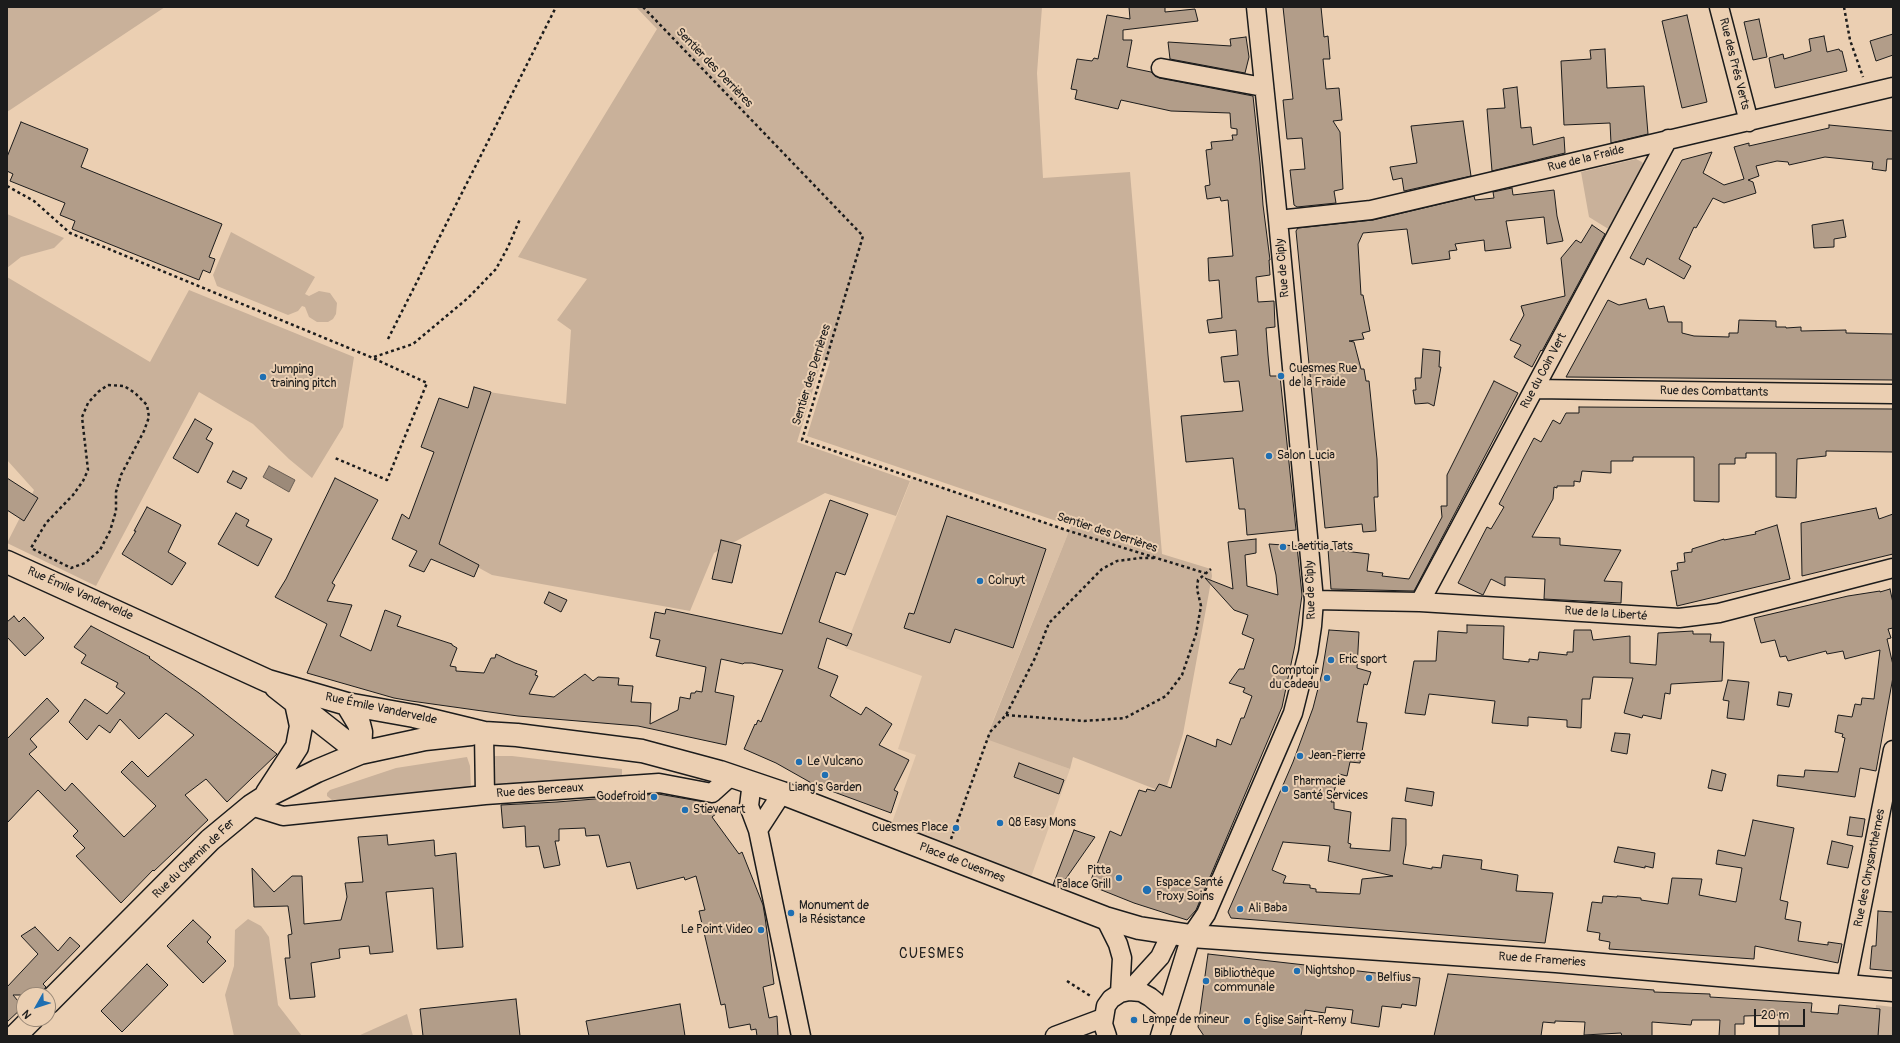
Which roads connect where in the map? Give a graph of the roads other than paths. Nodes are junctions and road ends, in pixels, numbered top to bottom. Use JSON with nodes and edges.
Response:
{"nodes":[{"id":1,"x":1256,"y":7,"type":"edge"},
{"id":2,"x":1719,"y":7,"type":"edge"},
{"id":3,"x":1161,"y":68,"type":"dead end"},
{"id":4,"x":1264,"y":87,"type":"junction"},
{"id":5,"x":1893,"y":87,"type":"edge"},
{"id":6,"x":1749,"y":122,"type":"junction"},
{"id":7,"x":1668,"y":139,"type":"junction"},
{"id":8,"x":1278,"y":220,"type":"junction"},
{"id":9,"x":1534,"y":389,"type":"junction"},
{"id":10,"x":1893,"y":394,"type":"edge"},
{"id":11,"x":7,"y":562,"type":"edge"},
{"id":12,"x":1893,"y":568,"type":"edge"},
{"id":13,"x":1314,"y":600,"type":"junction"},
{"id":14,"x":1420,"y":602,"type":"junction"},
{"id":15,"x":268,"y":681,"type":"junction"},
{"id":16,"x":296,"y":703,"type":"junction"},
{"id":17,"x":347,"y":704,"type":"junction"},
{"id":18,"x":484,"y":733,"type":"junction"},
{"id":19,"x":1893,"y":750,"type":"edge"},
{"id":20,"x":360,"y":753,"type":"junction"},
{"id":21,"x":743,"y":779,"type":"junction"},
{"id":22,"x":782,"y":793,"type":"junction"},
{"id":23,"x":485,"y":795,"type":"junction"},
{"id":24,"x":258,"y":802,"type":"junction"},
{"id":25,"x":758,"y":830,"type":"junction"},
{"id":26,"x":1105,"y":918,"type":"junction"},
{"id":27,"x":1181,"y":935,"type":"junction"},
{"id":28,"x":1846,"y":986,"type":"junction"},
{"id":29,"x":1893,"y":990,"type":"edge"},
{"id":30,"x":1124,"y":992,"type":"junction"},
{"id":31,"x":56,"y":995,"type":"edge"},
{"id":32,"x":1167,"y":1011,"type":"junction"},
{"id":33,"x":1105,"y":1012,"type":"junction"},
{"id":34,"x":24,"y":1027,"type":"edge"},
{"id":35,"x":15,"y":1036,"type":"edge"},
{"id":36,"x":801,"y":1036,"type":"edge"},
{"id":37,"x":1055,"y":1036,"type":"edge"},
{"id":38,"x":1107,"y":1036,"type":"edge"},
{"id":39,"x":1160,"y":1036,"type":"edge"}],
"edges":[{"from":1,"to":4,"type":"street","name":"Rue de Ciply"},
{"from":2,"to":6,"type":"street","name":"Rue des Prés Verts"},
{"from":3,"to":4,"type":"street"},
{"from":4,"to":8,"type":"street","name":"Rue de Ciply"},
{"from":5,"to":6,"type":"street","name":"Rue de la Fraide"},
{"from":6,"to":7,"type":"street","name":"Rue de la Fraide"},
{"from":7,"to":8,"type":"street","name":"Rue de la Fraide"},
{"from":7,"to":9,"type":"street","name":"Rue du Coin Vert"},
{"from":8,"to":13,"type":"street","name":"Rue de Ciply"},
{"from":9,"to":10,"type":"street","name":"Rue des Combattants"},
{"from":9,"to":14,"type":"street","name":"Rue du Coin Vert"},
{"from":11,"to":15,"type":"main road","name":"Rue Émile Vandervelde"},
{"from":12,"to":14,"type":"street","name":"Rue de la Liberté"},
{"from":13,"to":14,"type":"street","name":"Rue de la Liberté"},
{"from":13,"to":27,"type":"street","name":"Rue de Ciply"},
{"from":15,"to":16,"type":"main road"},
{"from":15,"to":17,"type":"main road","name":"Rue Émile Vandervelde"},
{"from":16,"to":20,"type":"main road"},
{"from":16,"to":24,"type":"main road"},
{"from":17,"to":18,"type":"main road","name":"Rue Émile Vandervelde"},
{"from":17,"to":20,"type":"main road"},
{"from":18,"to":20,"type":"main road","name":"Rue du Chemin de Fer"},
{"from":18,"to":21,"type":"main road","name":"Rue Émile Vandervelde"},
{"from":18,"to":23,"type":"street","name":"Rue des Berceaux"},
{"from":19,"to":28,"type":"street","name":"Rue des Chrysanthèmes"},
{"from":20,"to":24,"type":"main road","name":"Rue du Chemin de Fer"},
{"from":21,"to":22,"type":"main road","name":"Place de Cuesmes"},
{"from":21,"to":23,"type":"street","name":"Rue des Berceaux"},
{"from":21,"to":25,"type":"street"},
{"from":22,"to":25,"type":"street"},
{"from":22,"to":26,"type":"main road","name":"Place de Cuesmes"},
{"from":23,"to":24,"type":"street","name":"Rue des Berceaux"},
{"from":24,"to":31,"type":"main road","name":"Rue du Chemin de Fer"},
{"from":25,"to":36,"type":"street"},
{"from":26,"to":27,"type":"main road","name":"Place de Cuesmes"},
{"from":26,"to":30,"type":"street"},
{"from":27,"to":28,"type":"main road","name":"Rue de Frameries"},
{"from":27,"to":30,"type":"street"},
{"from":27,"to":32,"type":"street"},
{"from":28,"to":29,"type":"main road","name":"Rue de Frameries"},
{"from":30,"to":32,"type":"street"},
{"from":30,"to":33,"type":"street"},
{"from":32,"to":39,"type":"street"},
{"from":33,"to":37,"type":"street"},
{"from":33,"to":38,"type":"street"},
{"from":34,"to":35,"type":"main road"}]}
